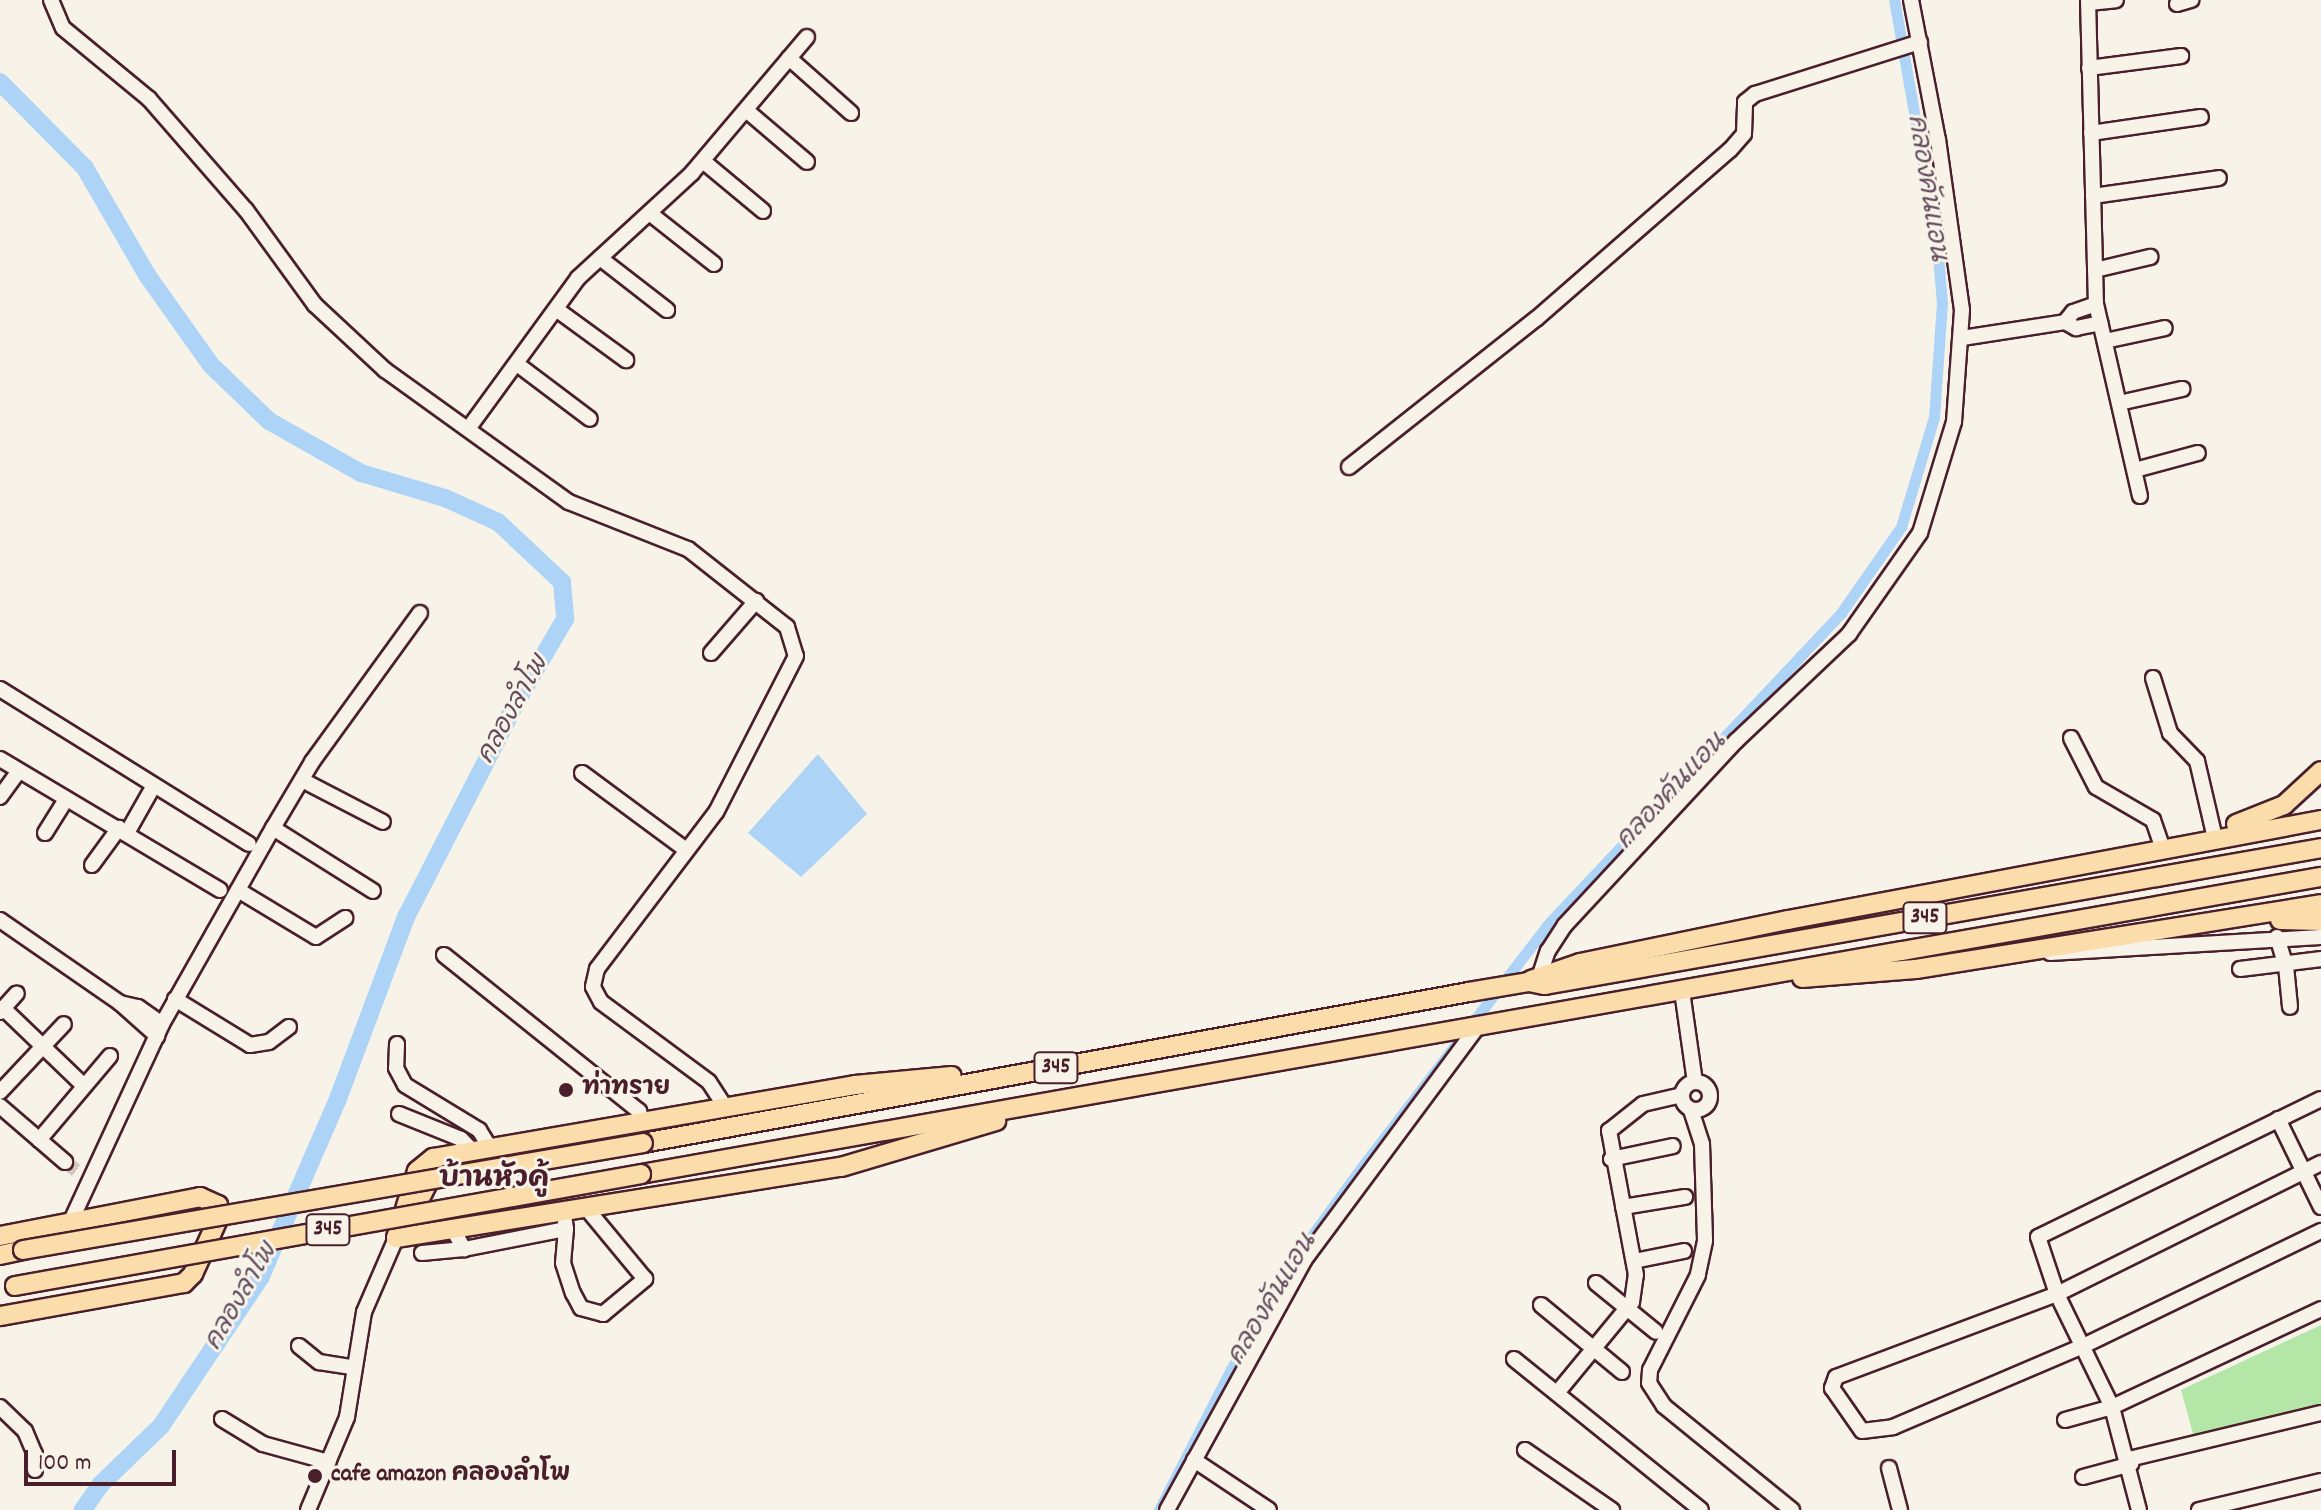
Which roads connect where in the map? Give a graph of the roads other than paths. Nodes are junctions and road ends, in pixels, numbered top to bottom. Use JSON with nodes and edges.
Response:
{"nodes":[{"id":1,"x":51,"y":0,"type":"edge"},
{"id":2,"x":1911,"y":0,"type":"edge"},
{"id":3,"x":2116,"y":0,"type":"edge"},
{"id":4,"x":2088,"y":2,"type":"edge"},
{"id":5,"x":807,"y":37,"type":"dead end"},
{"id":6,"x":1920,"y":42,"type":"junction"},
{"id":7,"x":2181,"y":56,"type":"dead end"},
{"id":8,"x":789,"y":58,"type":"junction"},
{"id":9,"x":2089,"y":68,"type":"junction"},
{"id":10,"x":746,"y":110,"type":"junction"},
{"id":11,"x":851,"y":113,"type":"dead end"},
{"id":12,"x":2201,"y":117,"type":"dead end"},
{"id":13,"x":2091,"y":133,"type":"junction"},
{"id":14,"x":703,"y":161,"type":"junction"},
{"id":15,"x":807,"y":162,"type":"dead end"},
{"id":16,"x":2219,"y":178,"type":"dead end"},
{"id":17,"x":2093,"y":196,"type":"junction"},
{"id":18,"x":763,"y":211,"type":"dead end"},
{"id":19,"x":652,"y":215,"type":"junction"},
{"id":20,"x":2150,"y":257,"type":"dead end"},
{"id":21,"x":600,"y":258,"type":"junction"},
{"id":22,"x":714,"y":264,"type":"dead end"},
{"id":23,"x":2095,"y":270,"type":"junction"},
{"id":24,"x":2096,"y":304,"type":"junction"},
{"id":25,"x":556,"y":309,"type":"junction"},
{"id":26,"x":667,"y":310,"type":"dead end"},
{"id":27,"x":2065,"y":322,"type":"junction"},
{"id":28,"x":2101,"y":323,"type":"junction"},
{"id":29,"x":2165,"y":328,"type":"dead end"},
{"id":30,"x":1962,"y":338,"type":"junction"},
{"id":31,"x":2105,"y":341,"type":"junction"},
{"id":32,"x":626,"y":360,"type":"dead end"},
{"id":33,"x":517,"y":364,"type":"junction"},
{"id":34,"x":2182,"y":389,"type":"dead end"},
{"id":35,"x":2119,"y":403,"type":"junction"},
{"id":36,"x":590,"y":419,"type":"dead end"},
{"id":37,"x":468,"y":429,"type":"junction"},
{"id":38,"x":2198,"y":453,"type":"dead end"},
{"id":39,"x":1349,"y":467,"type":"dead end"},
{"id":40,"x":2135,"y":470,"type":"junction"},
{"id":41,"x":2140,"y":496,"type":"dead end"},
{"id":42,"x":756,"y":601,"type":"junction"},
{"id":43,"x":420,"y":613,"type":"dead end"},
{"id":44,"x":711,"y":653,"type":"dead end"},
{"id":45,"x":2153,"y":678,"type":"dead end"},
{"id":46,"x":0,"y":690,"type":"edge"},
{"id":47,"x":2071,"y":738,"type":"dead end"},
{"id":48,"x":0,"y":759,"type":"edge"},
{"id":49,"x":2321,"y":771,"type":"edge"},
{"id":50,"x":18,"y":772,"type":"junction"},
{"id":51,"x":582,"y":773,"type":"dead end"},
{"id":52,"x":302,"y":780,"type":"junction"},
{"id":53,"x":153,"y":787,"type":"junction"},
{"id":54,"x":0,"y":797,"type":"edge"},
{"id":55,"x":65,"y":801,"type":"junction"},
{"id":56,"x":2321,"y":818,"type":"edge"},
{"id":57,"x":383,"y":822,"type":"dead end"},
{"id":58,"x":273,"y":828,"type":"junction"},
{"id":59,"x":123,"y":830,"type":"junction"},
{"id":60,"x":2213,"y":830,"type":"junction"},
{"id":61,"x":45,"y":833,"type":"dead end"},
{"id":62,"x":2161,"y":843,"type":"junction"},
{"id":63,"x":249,"y":844,"type":"dead end"},
{"id":64,"x":2321,"y":848,"type":"edge"},
{"id":65,"x":686,"y":850,"type":"junction"},
{"id":66,"x":92,"y":865,"type":"dead end"},
{"id":67,"x":2321,"y":877,"type":"edge"},
{"id":68,"x":1988,"y":882,"type":"junction"},
{"id":69,"x":220,"y":890,"type":"dead end"},
{"id":70,"x":238,"y":890,"type":"junction"},
{"id":71,"x":373,"y":891,"type":"dead end"},
{"id":72,"x":2321,"y":904,"type":"edge"},
{"id":73,"x":345,"y":918,"type":"dead end"},
{"id":74,"x":0,"y":920,"type":"edge"},
{"id":75,"x":2321,"y":921,"type":"edge"},
{"id":76,"x":2186,"y":926,"type":"junction"},
{"id":77,"x":2277,"y":937,"type":"junction"},
{"id":78,"x":2321,"y":937,"type":"edge"},
{"id":79,"x":2028,"y":952,"type":"junction"},
{"id":80,"x":444,"y":955,"type":"dead end"},
{"id":81,"x":2285,"y":959,"type":"junction"},
{"id":82,"x":2321,"y":959,"type":"edge"},
{"id":83,"x":2240,"y":969,"type":"dead end"},
{"id":84,"x":1752,"y":978,"type":"junction"},
{"id":85,"x":1531,"y":981,"type":"junction"},
{"id":86,"x":1682,"y":991,"type":"junction"},
{"id":87,"x":17,"y":993,"type":"dead end"},
{"id":88,"x":175,"y":999,"type":"junction"},
{"id":89,"x":2290,"y":1007,"type":"dead end"},
{"id":90,"x":2,"y":1010,"type":"edge"},
{"id":91,"x":64,"y":1024,"type":"dead end"},
{"id":92,"x":289,"y":1027,"type":"dead end"},
{"id":93,"x":160,"y":1030,"type":"junction"},
{"id":94,"x":1473,"y":1030,"type":"junction"},
{"id":95,"x":397,"y":1044,"type":"dead end"},
{"id":96,"x":43,"y":1046,"type":"junction"},
{"id":97,"x":110,"y":1056,"type":"dead end"},
{"id":98,"x":1070,"y":1066,"type":"junction"},
{"id":99,"x":1695,"y":1082,"type":"junction"},
{"id":100,"x":84,"y":1086,"type":"junction"},
{"id":101,"x":826,"y":1090,"type":"junction"},
{"id":102,"x":0,"y":1092,"type":"edge"},
{"id":103,"x":1681,"y":1095,"type":"junction"},
{"id":104,"x":2321,"y":1099,"type":"edge"},
{"id":105,"x":1039,"y":1103,"type":"junction"},
{"id":106,"x":0,"y":1106,"type":"edge"},
{"id":107,"x":726,"y":1108,"type":"junction"},
{"id":108,"x":831,"y":1109,"type":"junction"},
{"id":109,"x":1691,"y":1110,"type":"junction"},
{"id":110,"x":399,"y":1114,"type":"dead end"},
{"id":111,"x":2278,"y":1119,"type":"junction"},
{"id":112,"x":642,"y":1121,"type":"junction"},
{"id":113,"x":39,"y":1140,"type":"junction"},
{"id":114,"x":810,"y":1145,"type":"junction"},
{"id":115,"x":1673,"y":1146,"type":"dead end"},
{"id":116,"x":473,"y":1149,"type":"junction"},
{"id":117,"x":1611,"y":1159,"type":"junction"},
{"id":118,"x":2321,"y":1163,"type":"edge"},
{"id":119,"x":77,"y":1171,"type":"junction"},
{"id":120,"x":820,"y":1171,"type":"junction"},
{"id":121,"x":2304,"y":1172,"type":"junction"},
{"id":122,"x":1685,"y":1197,"type":"dead end"},
{"id":123,"x":1623,"y":1207,"type":"junction"},
{"id":124,"x":2321,"y":1207,"type":"edge"},
{"id":125,"x":588,"y":1210,"type":"junction"},
{"id":126,"x":71,"y":1221,"type":"junction"},
{"id":127,"x":565,"y":1222,"type":"junction"},
{"id":128,"x":454,"y":1231,"type":"junction"},
{"id":129,"x":2321,"y":1231,"type":"edge"},
{"id":130,"x":0,"y":1236,"type":"edge"},
{"id":131,"x":396,"y":1238,"type":"junction"},
{"id":132,"x":464,"y":1249,"type":"junction"},
{"id":133,"x":1684,"y":1251,"type":"dead end"},
{"id":134,"x":422,"y":1253,"type":"dead end"},
{"id":135,"x":0,"y":1255,"type":"edge"},
{"id":136,"x":1634,"y":1261,"type":"junction"},
{"id":137,"x":1596,"y":1283,"type":"dead end"},
{"id":138,"x":7,"y":1287,"type":"edge"},
{"id":139,"x":2057,"y":1294,"type":"junction"},
{"id":140,"x":1541,"y":1305,"type":"dead end"},
{"id":141,"x":1628,"y":1309,"type":"junction"},
{"id":142,"x":2321,"y":1309,"type":"edge"},
{"id":143,"x":0,"y":1316,"type":"edge"},
{"id":144,"x":1656,"y":1332,"type":"dead end"},
{"id":145,"x":299,"y":1346,"type":"dead end"},
{"id":146,"x":2081,"y":1347,"type":"junction"},
{"id":147,"x":1595,"y":1350,"type":"junction"},
{"id":148,"x":1514,"y":1359,"type":"dead end"},
{"id":149,"x":352,"y":1367,"type":"junction"},
{"id":150,"x":1622,"y":1372,"type":"dead end"},
{"id":151,"x":1557,"y":1393,"type":"junction"},
{"id":152,"x":0,"y":1407,"type":"edge"},
{"id":153,"x":2112,"y":1407,"type":"junction"},
{"id":154,"x":2321,"y":1413,"type":"edge"},
{"id":155,"x":222,"y":1419,"type":"dead end"},
{"id":156,"x":2065,"y":1420,"type":"dead end"},
{"id":157,"x":1525,"y":1450,"type":"dead end"},
{"id":158,"x":1194,"y":1460,"type":"junction"},
{"id":159,"x":329,"y":1462,"type":"junction"},
{"id":160,"x":2130,"y":1462,"type":"junction"},
{"id":161,"x":1889,"y":1468,"type":"dead end"},
{"id":162,"x":35,"y":1470,"type":"dead end"},
{"id":163,"x":2083,"y":1477,"type":"dead end"},
{"id":164,"x":2321,"y":1481,"type":"edge"},
{"id":165,"x":308,"y":1510,"type":"edge"},
{"id":166,"x":1167,"y":1510,"type":"edge"},
{"id":167,"x":1269,"y":1510,"type":"edge"},
{"id":168,"x":1612,"y":1510,"type":"edge"},
{"id":169,"x":1701,"y":1510,"type":"edge"},
{"id":170,"x":1792,"y":1510,"type":"edge"},
{"id":171,"x":1900,"y":1510,"type":"edge"},
{"id":172,"x":2139,"y":1510,"type":"edge"},
{"id":173,"x":2199,"y":1510,"type":"edge"}],
"edges":[{"from":1,"to":37,"type":"street"},
{"from":2,"to":6,"type":"street"},
{"from":3,"to":4,"type":"street"},
{"from":4,"to":9,"type":"street"},
{"from":5,"to":8,"type":"street"},
{"from":6,"to":30,"type":"street"},
{"from":6,"to":39,"type":"street"},
{"from":7,"to":9,"type":"street"},
{"from":8,"to":10,"type":"street"},
{"from":8,"to":11,"type":"street"},
{"from":9,"to":13,"type":"street"},
{"from":10,"to":14,"type":"street"},
{"from":10,"to":15,"type":"street"},
{"from":12,"to":13,"type":"street"},
{"from":13,"to":17,"type":"street"},
{"from":14,"to":18,"type":"street"},
{"from":14,"to":19,"type":"street"},
{"from":16,"to":17,"type":"street"},
{"from":17,"to":23,"type":"street"},
{"from":19,"to":21,"type":"street"},
{"from":19,"to":22,"type":"street"},
{"from":20,"to":23,"type":"street"},
{"from":21,"to":25,"type":"street"},
{"from":21,"to":26,"type":"street"},
{"from":23,"to":24,"type":"street"},
{"from":24,"to":27,"type":"street"},
{"from":24,"to":28,"type":"street"},
{"from":25,"to":32,"type":"street"},
{"from":25,"to":33,"type":"street"},
{"from":27,"to":28,"type":"street"},
{"from":27,"to":30,"type":"street"},
{"from":28,"to":31,"type":"street"},
{"from":29,"to":31,"type":"street"},
{"from":30,"to":85,"type":"street"},
{"from":31,"to":35,"type":"street"},
{"from":33,"to":36,"type":"street"},
{"from":33,"to":37,"type":"street"},
{"from":34,"to":35,"type":"street"},
{"from":35,"to":40,"type":"street"},
{"from":37,"to":42,"type":"street"},
{"from":38,"to":40,"type":"street"},
{"from":40,"to":41,"type":"street"},
{"from":42,"to":44,"type":"street"},
{"from":42,"to":65,"type":"street"},
{"from":43,"to":52,"type":"street"},
{"from":45,"to":60,"type":"street"},
{"from":46,"to":53,"type":"street"},
{"from":47,"to":62,"type":"street"},
{"from":48,"to":50,"type":"street"},
{"from":49,"to":60,"type":"main road"},
{"from":50,"to":54,"type":"street"},
{"from":50,"to":55,"type":"street"},
{"from":51,"to":65,"type":"street"},
{"from":52,"to":57,"type":"street"},
{"from":52,"to":58,"type":"street"},
{"from":53,"to":59,"type":"street"},
{"from":53,"to":63,"type":"street"},
{"from":55,"to":59,"type":"street"},
{"from":55,"to":61,"type":"street"},
{"from":56,"to":68,"type":"main road","number":"345"},
{"from":58,"to":70,"type":"street"},
{"from":58,"to":71,"type":"street"},
{"from":59,"to":66,"type":"street"},
{"from":59,"to":69,"type":"street"},
{"from":60,"to":62,"type":"main road"},
{"from":62,"to":68,"type":"main road"},
{"from":64,"to":85,"type":"main road","number":"345"},
{"from":65,"to":107,"type":"street"},
{"from":67,"to":84,"type":"main road","number":"345"},
{"from":68,"to":85,"type":"main road","number":"345"},
{"from":70,"to":73,"type":"street"},
{"from":70,"to":88,"type":"street"},
{"from":72,"to":76,"type":"main road","number":"345"},
{"from":74,"to":93,"type":"street"},
{"from":75,"to":76,"type":"main road"},
{"from":76,"to":79,"type":"main road","number":"345"},
{"from":77,"to":78,"type":"street"},
{"from":77,"to":79,"type":"street"},
{"from":77,"to":81,"type":"street"},
{"from":79,"to":84,"type":"main road","number":"345"},
{"from":80,"to":112,"type":"street"},
{"from":81,"to":82,"type":"street"},
{"from":81,"to":83,"type":"street"},
{"from":81,"to":89,"type":"street"},
{"from":84,"to":86,"type":"main road","number":"345"},
{"from":85,"to":98,"type":"main road","number":"345"},
{"from":86,"to":94,"type":"main road","number":"345"},
{"from":86,"to":99,"type":"street"},
{"from":87,"to":90,"type":"street"},
{"from":88,"to":92,"type":"street"},
{"from":88,"to":93,"type":"street"},
{"from":90,"to":96,"type":"street"},
{"from":91,"to":96,"type":"street"},
{"from":93,"to":119,"type":"street"},
{"from":94,"to":105,"type":"main road","number":"345"},
{"from":94,"to":158,"type":"street"},
{"from":95,"to":116,"type":"street"},
{"from":96,"to":100,"type":"street"},
{"from":96,"to":102,"type":"street"},
{"from":97,"to":100,"type":"street"},
{"from":98,"to":101,"type":"main road"},
{"from":98,"to":108,"type":"main road","number":"345"},
{"from":99,"to":103,"type":"street"},
{"from":99,"to":109,"type":"street"},
{"from":100,"to":113,"type":"street"},
{"from":101,"to":107,"type":"main road"},
{"from":101,"to":108,"type":"main road"},
{"from":103,"to":109,"type":"street"},
{"from":103,"to":117,"type":"street"},
{"from":104,"to":111,"type":"street"},
{"from":105,"to":114,"type":"main road","number":"345"},
{"from":105,"to":120,"type":"main road"},
{"from":106,"to":113,"type":"street"},
{"from":107,"to":112,"type":"main road"},
{"from":108,"to":135,"type":"main road","number":"345","bridge":true},
{"from":109,"to":170,"type":"street"},
{"from":110,"to":116,"type":"street"},
{"from":111,"to":121,"type":"street"},
{"from":111,"to":139,"type":"street"},
{"from":112,"to":116,"type":"main road"},
{"from":113,"to":119,"type":"street"},
{"from":114,"to":120,"type":"main road"},
{"from":114,"to":138,"type":"main road","number":"345","bridge":true},
{"from":115,"to":117,"type":"street"},
{"from":116,"to":131,"type":"main road"},
{"from":117,"to":123,"type":"street"},
{"from":118,"to":121,"type":"street"},
{"from":119,"to":126,"type":"street"},
{"from":120,"to":125,"type":"main road"},
{"from":121,"to":124,"type":"street"},
{"from":121,"to":139,"type":"street"},
{"from":122,"to":123,"type":"street"},
{"from":123,"to":136,"type":"street"},
{"from":125,"to":127,"type":"main road"},
{"from":125,"to":127,"type":"street"},
{"from":126,"to":130,"type":"main road"},
{"from":126,"to":143,"type":"main road"},
{"from":127,"to":128,"type":"main road"},
{"from":127,"to":132,"type":"street"},
{"from":128,"to":131,"type":"main road"},
{"from":128,"to":132,"type":"street"},
{"from":129,"to":146,"type":"street"},
{"from":131,"to":149,"type":"street"},
{"from":132,"to":134,"type":"street"},
{"from":133,"to":136,"type":"street"},
{"from":136,"to":141,"type":"street"},
{"from":137,"to":141,"type":"street"},
{"from":139,"to":146,"type":"street"},
{"from":139,"to":146,"type":"street"},
{"from":140,"to":147,"type":"street"},
{"from":141,"to":144,"type":"street"},
{"from":141,"to":147,"type":"street"},
{"from":142,"to":153,"type":"street"},
{"from":145,"to":149,"type":"street"},
{"from":146,"to":153,"type":"street"},
{"from":147,"to":150,"type":"street"},
{"from":147,"to":151,"type":"street"},
{"from":148,"to":151,"type":"street"},
{"from":149,"to":159,"type":"street"},
{"from":151,"to":169,"type":"street"},
{"from":152,"to":162,"type":"street"},
{"from":153,"to":156,"type":"street"},
{"from":153,"to":160,"type":"street"},
{"from":154,"to":160,"type":"street"},
{"from":155,"to":159,"type":"street"},
{"from":157,"to":168,"type":"street"},
{"from":158,"to":166,"type":"street"},
{"from":158,"to":167,"type":"street"},
{"from":159,"to":165,"type":"street"},
{"from":160,"to":163,"type":"street"},
{"from":160,"to":172,"type":"street"},
{"from":161,"to":171,"type":"street"},
{"from":164,"to":173,"type":"street"}]}
